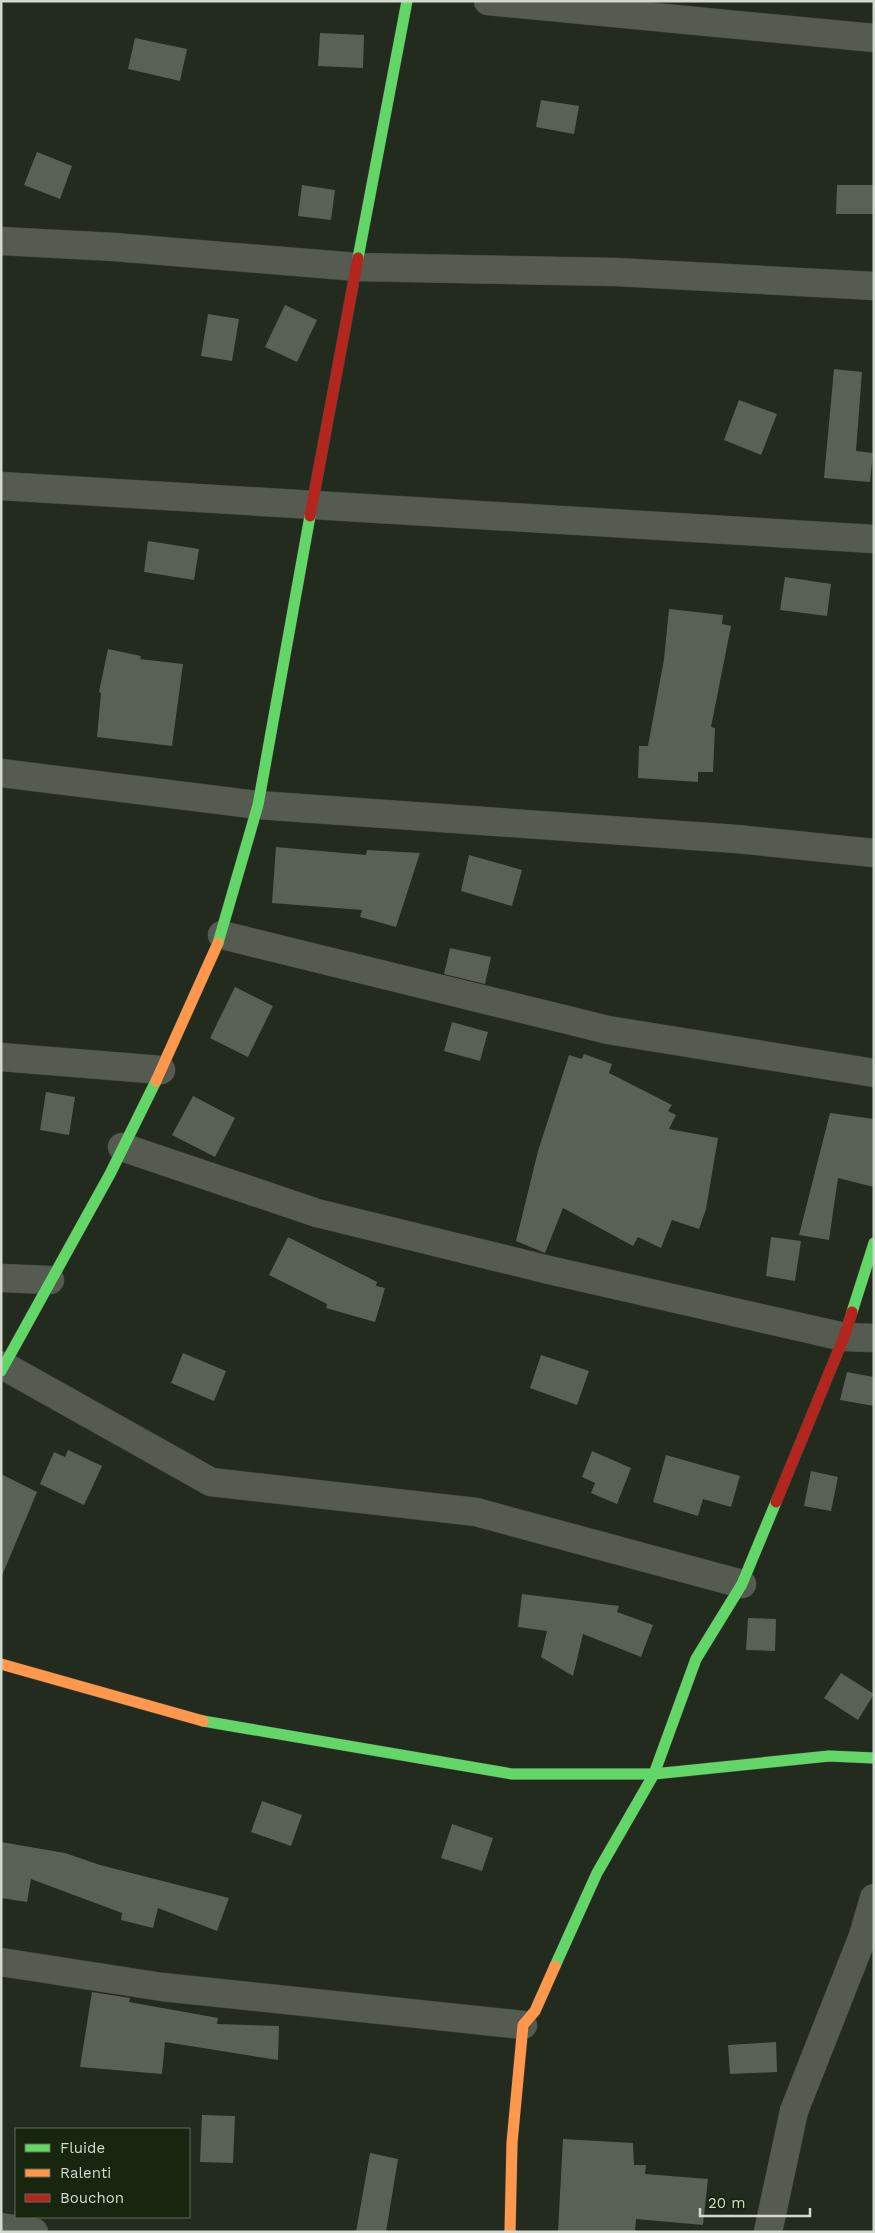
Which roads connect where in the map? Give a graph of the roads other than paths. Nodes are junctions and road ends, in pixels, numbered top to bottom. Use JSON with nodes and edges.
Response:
{"nodes":[{"id":1,"x":407,"y":1,"type":"edge"},
{"id":2,"x":488,"y":1,"type":"edge"},
{"id":3,"x":874,"y":38,"type":"edge"},
{"id":4,"x":1,"y":241,"type":"edge"},
{"id":5,"x":357,"y":267,"type":"junction"},
{"id":6,"x":874,"y":286,"type":"edge"},
{"id":7,"x":1,"y":486,"type":"edge"},
{"id":8,"x":312,"y":505,"type":"junction"},
{"id":9,"x":874,"y":540,"type":"edge"},
{"id":10,"x":1,"y":773,"type":"edge"},
{"id":11,"x":258,"y":805,"type":"junction"},
{"id":12,"x":874,"y":853,"type":"edge"},
{"id":13,"x":222,"y":935,"type":"junction"},
{"id":14,"x":1,"y":1058,"type":"edge"},
{"id":15,"x":161,"y":1070,"type":"junction"},
{"id":16,"x":874,"y":1073,"type":"edge"},
{"id":17,"x":122,"y":1147,"type":"junction"},
{"id":18,"x":874,"y":1243,"type":"edge"},
{"id":19,"x":1,"y":1278,"type":"edge"},
{"id":20,"x":50,"y":1280,"type":"junction"},
{"id":21,"x":844,"y":1337,"type":"junction"},
{"id":22,"x":874,"y":1338,"type":"edge"},
{"id":23,"x":3,"y":1369,"type":"edge"},
{"id":24,"x":742,"y":1584,"type":"junction"},
{"id":25,"x":1,"y":1664,"type":"edge"},
{"id":26,"x":874,"y":1758,"type":"edge"},
{"id":27,"x":654,"y":1774,"type":"junction"},
{"id":28,"x":874,"y":1898,"type":"edge"},
{"id":29,"x":1,"y":1962,"type":"edge"},
{"id":30,"x":523,"y":2025,"type":"junction"},
{"id":31,"x":1,"y":2227,"type":"edge"},
{"id":32,"x":34,"y":2232,"type":"edge"},
{"id":33,"x":510,"y":2232,"type":"edge"},
{"id":34,"x":768,"y":2232,"type":"edge"}],
"edges":[{"from":1,"to":5,"type":"street"},
{"from":2,"to":3,"type":"street"},
{"from":4,"to":5,"type":"street"},
{"from":5,"to":6,"type":"street"},
{"from":5,"to":8,"type":"street"},
{"from":7,"to":8,"type":"street"},
{"from":8,"to":9,"type":"street"},
{"from":8,"to":11,"type":"street"},
{"from":10,"to":11,"type":"street"},
{"from":11,"to":12,"type":"street"},
{"from":11,"to":13,"type":"street"},
{"from":13,"to":15,"type":"street"},
{"from":13,"to":16,"type":"street"},
{"from":14,"to":15,"type":"street"},
{"from":15,"to":17,"type":"street"},
{"from":17,"to":20,"type":"street"},
{"from":17,"to":21,"type":"street"},
{"from":18,"to":21,"type":"street"},
{"from":19,"to":20,"type":"street"},
{"from":20,"to":23,"type":"street"},
{"from":21,"to":22,"type":"street"},
{"from":21,"to":24,"type":"street"},
{"from":23,"to":24,"type":"street"},
{"from":24,"to":27,"type":"street"},
{"from":25,"to":27,"type":"street"},
{"from":26,"to":27,"type":"street"},
{"from":27,"to":30,"type":"street"},
{"from":28,"to":34,"type":"street"},
{"from":29,"to":30,"type":"street"},
{"from":30,"to":33,"type":"street"},
{"from":31,"to":32,"type":"street"}]}
